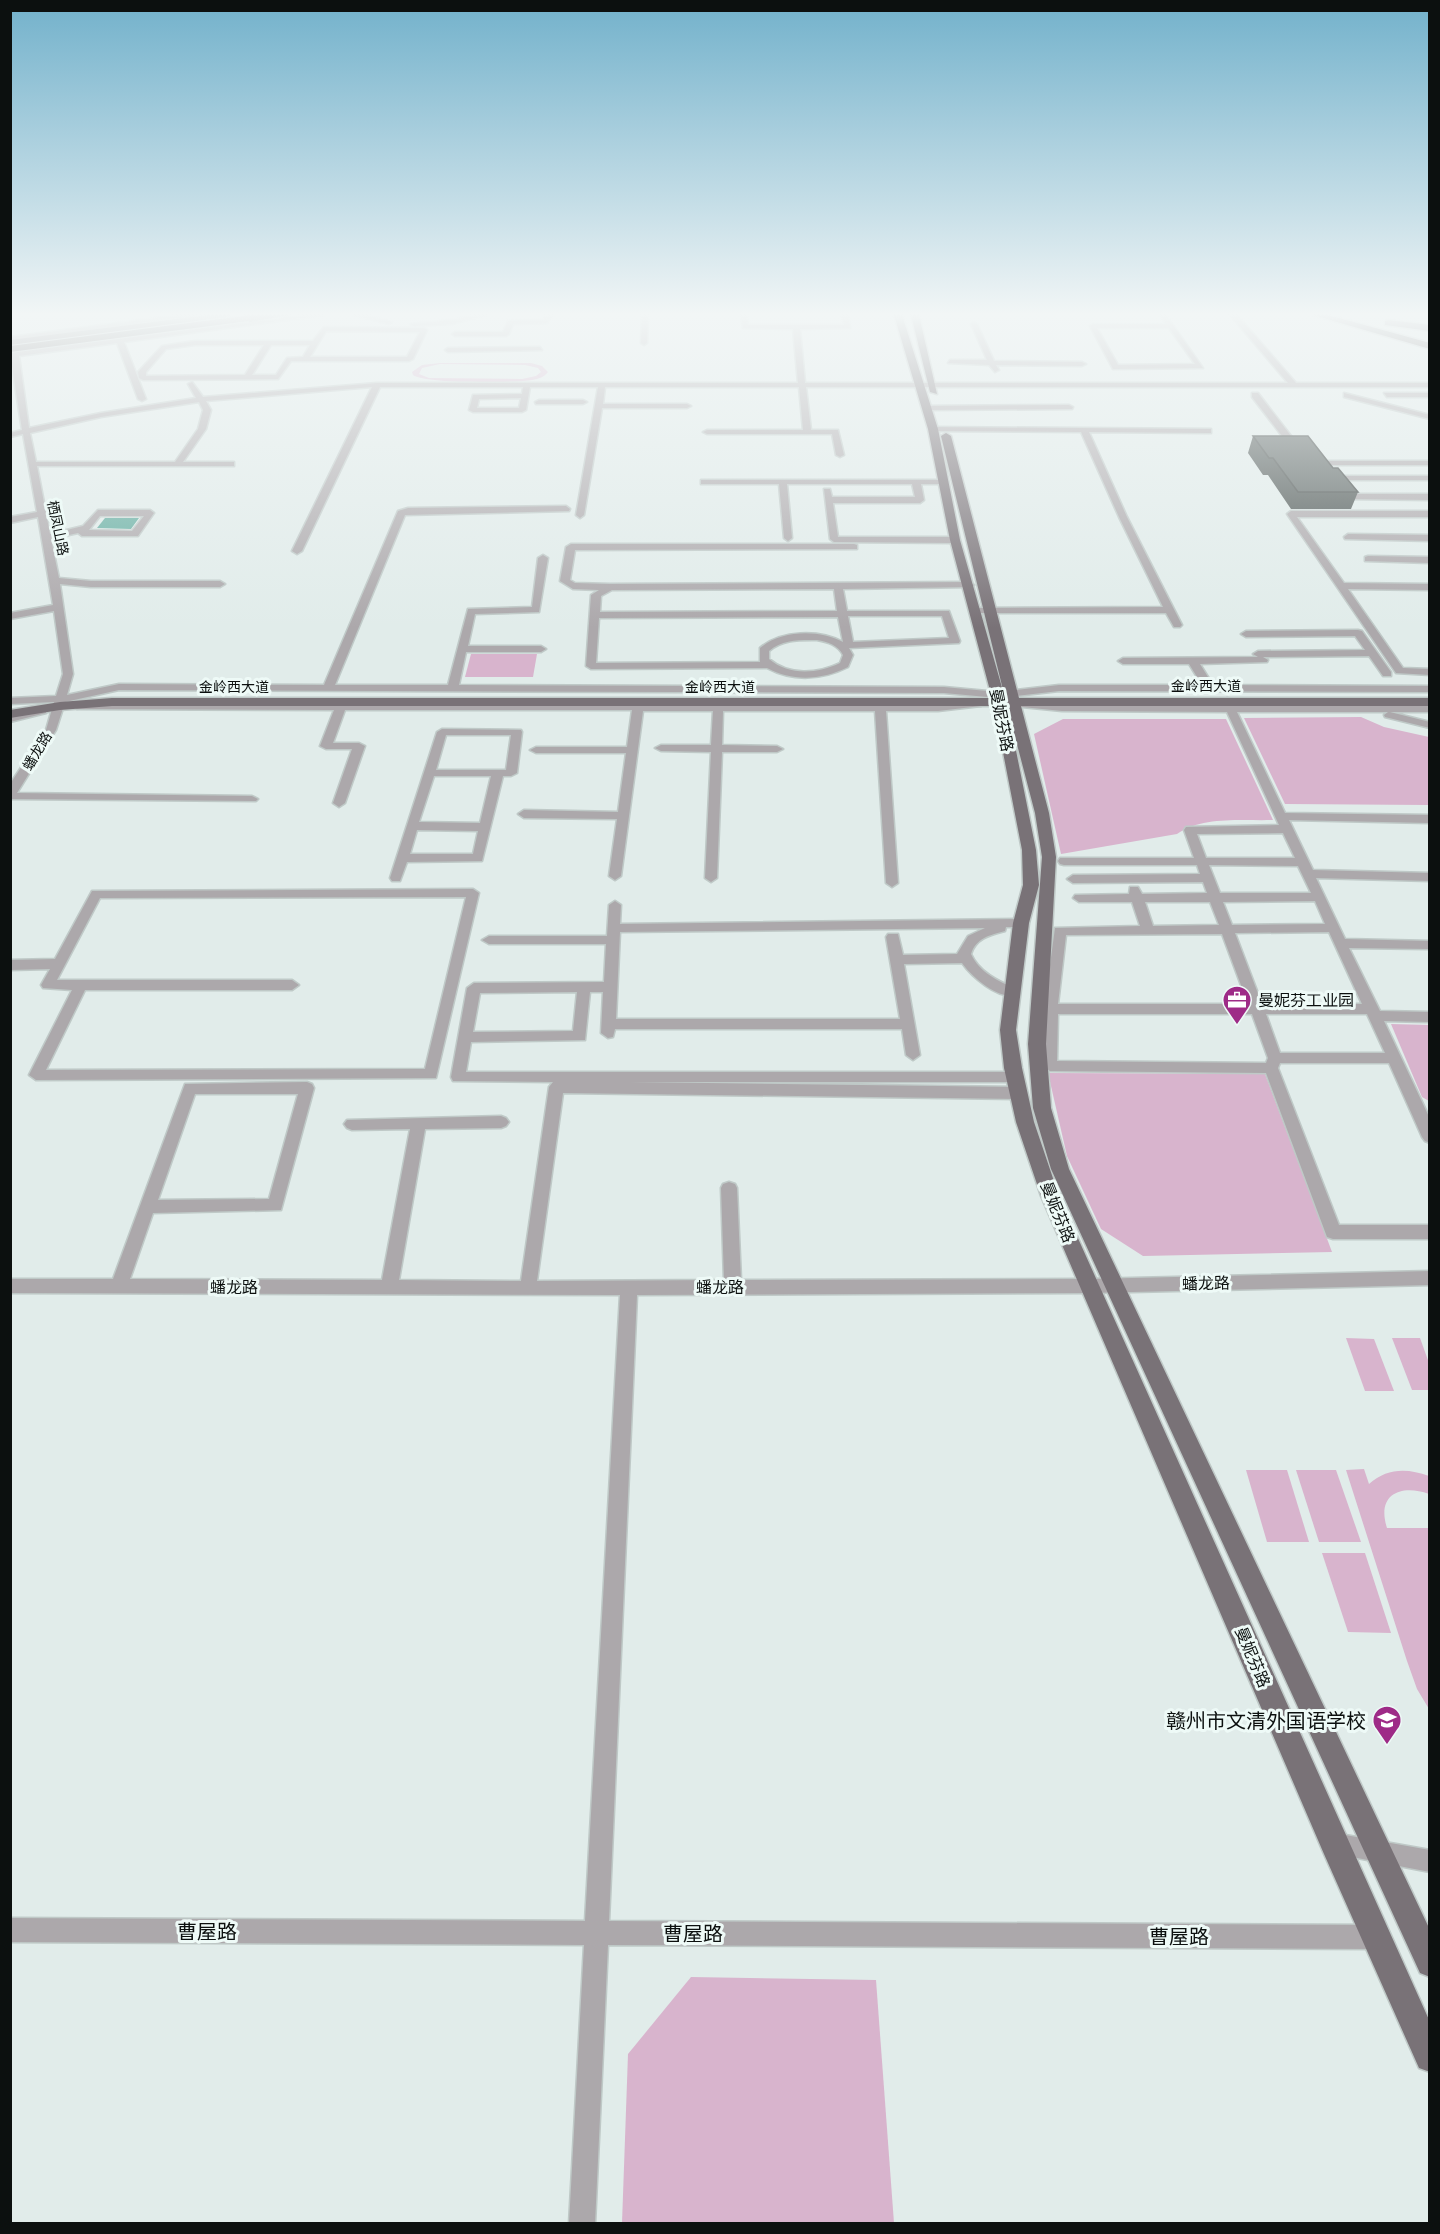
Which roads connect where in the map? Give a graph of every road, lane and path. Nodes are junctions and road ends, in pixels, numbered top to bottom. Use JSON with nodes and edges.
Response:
{"nodes":[{"id":1,"x":24,"y":419,"type":"edge"},
{"id":2,"x":92,"y":419,"type":"edge"},
{"id":3,"x":205,"y":419,"type":"edge"},
{"id":4,"x":360,"y":419,"type":"edge"},
{"id":5,"x":596,"y":419,"type":"edge"},
{"id":6,"x":805,"y":419,"type":"edge"},
{"id":7,"x":935,"y":419,"type":"edge"},
{"id":8,"x":1274,"y":419,"type":"edge"},
{"id":9,"x":938,"y":429,"type":"junction"},
{"id":10,"x":1084,"y":430,"type":"junction"},
{"id":11,"x":26,"y":431,"type":"junction"},
{"id":12,"x":1208,"y":431,"type":"dead end"},
{"id":13,"x":707,"y":432,"type":"dead end"},
{"id":14,"x":807,"y":432,"type":"junction"},
{"id":15,"x":10,"y":435,"type":"edge"},
{"id":16,"x":1295,"y":447,"type":"edge"},
{"id":17,"x":840,"y":454,"type":"dead end"},
{"id":18,"x":1430,"y":463,"type":"edge"},
{"id":19,"x":32,"y":464,"type":"junction"},
{"id":20,"x":177,"y":464,"type":"junction"},
{"id":21,"x":231,"y":464,"type":"dead end"},
{"id":22,"x":1333,"y":478,"type":"junction"},
{"id":23,"x":1430,"y":478,"type":"edge"},
{"id":24,"x":704,"y":482,"type":"dead end"},
{"id":25,"x":783,"y":482,"type":"junction"},
{"id":26,"x":826,"y":482,"type":"junction"},
{"id":27,"x":916,"y":482,"type":"junction"},
{"id":28,"x":943,"y":482,"type":"junction"},
{"id":29,"x":1350,"y":497,"type":"junction"},
{"id":30,"x":1430,"y":497,"type":"edge"},
{"id":31,"x":829,"y":500,"type":"junction"},
{"id":32,"x":566,"y":509,"type":"dead end"},
{"id":33,"x":41,"y":514,"type":"junction"},
{"id":34,"x":1364,"y":514,"type":"junction"},
{"id":35,"x":1402,"y":514,"type":"junction"},
{"id":36,"x":1430,"y":514,"type":"edge"},
{"id":37,"x":580,"y":515,"type":"dead end"},
{"id":38,"x":10,"y":520,"type":"edge"},
{"id":39,"x":1408,"y":522,"type":"dead end"},
{"id":40,"x":86,"y":528,"type":"junction"},
{"id":41,"x":1415,"y":530,"type":"dead end"},
{"id":42,"x":1348,"y":537,"type":"dead end"},
{"id":43,"x":46,"y":538,"type":"junction"},
{"id":44,"x":700,"y":538,"type":"dead end"},
{"id":45,"x":788,"y":538,"type":"junction"},
{"id":46,"x":1426,"y":538,"type":"edge"},
{"id":47,"x":834,"y":539,"type":"junction"},
{"id":48,"x":955,"y":540,"type":"junction"},
{"id":49,"x":854,"y":547,"type":"dead end"},
{"id":50,"x":1430,"y":547,"type":"edge"},
{"id":51,"x":297,"y":551,"type":"dead end"},
{"id":52,"x":543,"y":558,"type":"dead end"},
{"id":53,"x":1368,"y":559,"type":"dead end"},
{"id":54,"x":1430,"y":560,"type":"edge"},
{"id":55,"x":55,"y":581,"type":"junction"},
{"id":56,"x":220,"y":584,"type":"dead end"},
{"id":57,"x":969,"y":585,"type":"junction"},
{"id":58,"x":1342,"y":586,"type":"junction"},
{"id":59,"x":610,"y":587,"type":"junction"},
{"id":60,"x":838,"y":587,"type":"junction"},
{"id":61,"x":1430,"y":587,"type":"edge"},
{"id":62,"x":676,"y":601,"type":"junction"},
{"id":63,"x":758,"y":601,"type":"junction"},
{"id":64,"x":59,"y":607,"type":"junction"},
{"id":65,"x":1170,"y":610,"type":"junction"},
{"id":66,"x":983,"y":611,"type":"junction"},
{"id":67,"x":594,"y":615,"type":"junction"},
{"id":68,"x":842,"y":615,"type":"junction"},
{"id":69,"x":10,"y":616,"type":"edge"},
{"id":70,"x":1177,"y":625,"type":"dead end"},
{"id":71,"x":845,"y":644,"type":"junction"},
{"id":72,"x":462,"y":649,"type":"junction"},
{"id":73,"x":541,"y":649,"type":"dead end"},
{"id":74,"x":1372,"y":653,"type":"junction"},
{"id":75,"x":1260,"y":657,"type":"junction"},
{"id":76,"x":1123,"y":661,"type":"dead end"},
{"id":77,"x":1193,"y":661,"type":"junction"},
{"id":78,"x":769,"y":665,"type":"junction"},
{"id":79,"x":1269,"y":670,"type":"dead end"},
{"id":80,"x":1430,"y":672,"type":"edge"},
{"id":81,"x":809,"y":674,"type":"junction"},
{"id":82,"x":1387,"y":674,"type":"dead end"},
{"id":83,"x":328,"y":688,"type":"junction"},
{"id":84,"x":453,"y":688,"type":"junction"},
{"id":85,"x":1209,"y":688,"type":"junction"},
{"id":86,"x":813,"y":689,"type":"junction"},
{"id":87,"x":1430,"y":689,"type":"edge"},
{"id":88,"x":1430,"y":696,"type":"edge"},
{"id":89,"x":1007,"y":698,"type":"junction"},
{"id":90,"x":61,"y":702,"type":"junction"},
{"id":91,"x":1430,"y":702,"type":"edge"},
{"id":92,"x":1228,"y":705,"type":"junction"},
{"id":93,"x":340,"y":708,"type":"junction"},
{"id":94,"x":638,"y":708,"type":"junction"},
{"id":95,"x":718,"y":708,"type":"junction"},
{"id":96,"x":880,"y":708,"type":"junction"},
{"id":97,"x":1368,"y":709,"type":"junction"},
{"id":98,"x":1430,"y":709,"type":"edge"},
{"id":99,"x":12,"y":710,"type":"edge"},
{"id":100,"x":483,"y":720,"type":"junction"},
{"id":101,"x":1430,"y":724,"type":"edge"},
{"id":102,"x":661,"y":748,"type":"dead end"},
{"id":103,"x":717,"y":748,"type":"junction"},
{"id":104,"x":777,"y":749,"type":"dead end"},
{"id":105,"x":536,"y":750,"type":"dead end"},
{"id":106,"x":632,"y":750,"type":"junction"},
{"id":107,"x":429,"y":773,"type":"junction"},
{"id":108,"x":498,"y":773,"type":"junction"},
{"id":109,"x":10,"y":795,"type":"edge"},
{"id":110,"x":252,"y":799,"type":"dead end"},
{"id":111,"x":339,"y":803,"type":"dead end"},
{"id":112,"x":524,"y":814,"type":"dead end"},
{"id":113,"x":623,"y":816,"type":"junction"},
{"id":114,"x":1280,"y":816,"type":"junction"},
{"id":115,"x":1430,"y":819,"type":"edge"},
{"id":116,"x":413,"y":826,"type":"junction"},
{"id":117,"x":485,"y":826,"type":"junction"},
{"id":118,"x":1286,"y":829,"type":"junction"},
{"id":119,"x":403,"y":858,"type":"junction"},
{"id":120,"x":1064,"y":861,"type":"dead end"},
{"id":121,"x":1124,"y":861,"type":"junction"},
{"id":122,"x":1202,"y":862,"type":"junction"},
{"id":123,"x":1305,"y":868,"type":"junction"},
{"id":124,"x":615,"y":876,"type":"dead end"},
{"id":125,"x":1430,"y":877,"type":"edge"},
{"id":126,"x":396,"y":878,"type":"dead end"},
{"id":127,"x":711,"y":878,"type":"dead end"},
{"id":128,"x":1208,"y":878,"type":"junction"},
{"id":129,"x":1073,"y":879,"type":"dead end"},
{"id":130,"x":1130,"y":879,"type":"junction"},
{"id":131,"x":892,"y":883,"type":"dead end"},
{"id":132,"x":1215,"y":896,"type":"junction"},
{"id":133,"x":1137,"y":897,"type":"junction"},
{"id":134,"x":1318,"y":897,"type":"junction"},
{"id":135,"x":1079,"y":898,"type":"dead end"},
{"id":136,"x":615,"y":905,"type":"dead end"},
{"id":137,"x":1021,"y":923,"type":"junction"},
{"id":138,"x":1333,"y":928,"type":"junction"},
{"id":139,"x":1227,"y":929,"type":"junction"},
{"id":140,"x":1148,"y":930,"type":"junction"},
{"id":141,"x":614,"y":934,"type":"junction"},
{"id":142,"x":893,"y":937,"type":"dead end"},
{"id":143,"x":489,"y":940,"type":"dead end"},
{"id":144,"x":1341,"y":943,"type":"junction"},
{"id":145,"x":1430,"y":945,"type":"edge"},
{"id":146,"x":965,"y":958,"type":"junction"},
{"id":147,"x":897,"y":960,"type":"junction"},
{"id":148,"x":58,"y":964,"type":"junction"},
{"id":149,"x":10,"y":965,"type":"edge"},
{"id":150,"x":292,"y":984,"type":"dead end"},
{"id":151,"x":81,"y":985,"type":"junction"},
{"id":152,"x":584,"y":987,"type":"junction"},
{"id":153,"x":611,"y":987,"type":"junction"},
{"id":154,"x":1011,"y":992,"type":"junction"},
{"id":155,"x":1050,"y":1009,"type":"junction"},
{"id":156,"x":1257,"y":1010,"type":"junction"},
{"id":157,"x":1373,"y":1012,"type":"junction"},
{"id":158,"x":1430,"y":1017,"type":"edge"},
{"id":159,"x":908,"y":1024,"type":"junction"},
{"id":160,"x":465,"y":1036,"type":"junction"},
{"id":161,"x":913,"y":1055,"type":"dead end"},
{"id":162,"x":1394,"y":1058,"type":"junction"},
{"id":163,"x":1273,"y":1063,"type":"junction"},
{"id":164,"x":1017,"y":1085,"type":"junction"},
{"id":165,"x":501,"y":1122,"type":"dead end"},
{"id":166,"x":352,"y":1124,"type":"dead end"},
{"id":167,"x":417,"y":1124,"type":"junction"},
{"id":168,"x":1430,"y":1137,"type":"edge"},
{"id":169,"x":729,"y":1188,"type":"dead end"},
{"id":170,"x":148,"y":1206,"type":"junction"},
{"id":171,"x":1430,"y":1232,"type":"edge"},
{"id":172,"x":1430,"y":1278,"type":"edge"},
{"id":173,"x":1115,"y":1285,"type":"junction"},
{"id":174,"x":10,"y":1286,"type":"edge"},
{"id":175,"x":119,"y":1286,"type":"junction"},
{"id":176,"x":1089,"y":1286,"type":"junction"},
{"id":177,"x":733,"y":1287,"type":"junction"},
{"id":178,"x":389,"y":1288,"type":"junction"},
{"id":179,"x":528,"y":1288,"type":"junction"},
{"id":180,"x":629,"y":1288,"type":"junction"},
{"id":181,"x":1334,"y":1844,"type":"junction"},
{"id":182,"x":1378,"y":1852,"type":"junction"},
{"id":183,"x":1430,"y":1861,"type":"edge"},
{"id":184,"x":10,"y":1930,"type":"edge"},
{"id":185,"x":597,"y":1933,"type":"junction"},
{"id":186,"x":1376,"y":1937,"type":"junction"},
{"id":187,"x":1430,"y":1963,"type":"edge"},
{"id":188,"x":1430,"y":2057,"type":"edge"},
{"id":189,"x":582,"y":2223,"type":"edge"}],
"edges":[{"from":1,"to":11,"type":"street","name":"栖凤山路"},
{"from":2,"to":11,"type":"street"},
{"from":3,"to":20,"type":"street"},
{"from":4,"to":51,"type":"street"},
{"from":5,"to":37,"type":"street"},
{"from":6,"to":14,"type":"street"},
{"from":7,"to":9,"type":"main road","name":"曼妮芬路"},
{"from":8,"to":16,"type":"street"},
{"from":9,"to":10,"type":"street"},
{"from":9,"to":28,"type":"main road","name":"曼妮芬路"},
{"from":9,"to":66,"type":"main road","name":"曼妮芬路"},
{"from":10,"to":12,"type":"street"},
{"from":10,"to":65,"type":"street"},
{"from":11,"to":15,"type":"street"},
{"from":11,"to":19,"type":"street","name":"栖凤山路"},
{"from":13,"to":14,"type":"street"},
{"from":14,"to":17,"type":"street"},
{"from":18,"to":22,"type":"street"},
{"from":19,"to":20,"type":"street"},
{"from":19,"to":33,"type":"street","name":"栖凤山路"},
{"from":20,"to":21,"type":"street"},
{"from":22,"to":23,"type":"street"},
{"from":22,"to":29,"type":"street"},
{"from":24,"to":25,"type":"street"},
{"from":25,"to":26,"type":"street"},
{"from":25,"to":45,"type":"street"},
{"from":26,"to":27,"type":"street"},
{"from":26,"to":31,"type":"street"},
{"from":27,"to":28,"type":"street"},
{"from":27,"to":31,"type":"street"},
{"from":28,"to":48,"type":"main road","name":"曼妮芬路"},
{"from":29,"to":30,"type":"street"},
{"from":29,"to":34,"type":"street"},
{"from":31,"to":47,"type":"street"},
{"from":32,"to":83,"type":"street"},
{"from":33,"to":38,"type":"street"},
{"from":33,"to":43,"type":"street","name":"栖凤山路"},
{"from":34,"to":35,"type":"street"},
{"from":34,"to":58,"type":"street"},
{"from":35,"to":36,"type":"street"},
{"from":35,"to":39,"type":"street"},
{"from":40,"to":40,"type":"street"},
{"from":40,"to":43,"type":"street"},
{"from":41,"to":46,"type":"street"},
{"from":42,"to":46,"type":"street"},
{"from":43,"to":55,"type":"street","name":"栖凤山路"},
{"from":44,"to":45,"type":"street"},
{"from":45,"to":47,"type":"street"},
{"from":46,"to":50,"type":"street"},
{"from":47,"to":48,"type":"street"},
{"from":48,"to":57,"type":"main road","name":"曼妮芬路"},
{"from":49,"to":59,"type":"street"},
{"from":52,"to":72,"type":"street"},
{"from":53,"to":54,"type":"street"},
{"from":55,"to":56,"type":"street"},
{"from":55,"to":64,"type":"street","name":"栖凤山路"},
{"from":57,"to":60,"type":"street"},
{"from":57,"to":66,"type":"main road","name":"曼妮芬路"},
{"from":58,"to":61,"type":"street"},
{"from":58,"to":80,"type":"street"},
{"from":59,"to":62,"type":"street"},
{"from":59,"to":67,"type":"street"},
{"from":60,"to":63,"type":"street"},
{"from":60,"to":68,"type":"street"},
{"from":62,"to":63,"type":"street"},
{"from":62,"to":63,"type":"street"},
{"from":62,"to":67,"type":"street"},
{"from":63,"to":68,"type":"street"},
{"from":64,"to":69,"type":"street"},
{"from":64,"to":90,"type":"street","name":"栖凤山路"},
{"from":65,"to":66,"type":"street"},
{"from":65,"to":70,"type":"street"},
{"from":66,"to":89,"type":"main road","name":"曼妮芬路"},
{"from":67,"to":78,"type":"street"},
{"from":68,"to":71,"type":"street"},
{"from":68,"to":71,"type":"street"},
{"from":71,"to":78,"type":"street"},
{"from":71,"to":81,"type":"street"},
{"from":72,"to":73,"type":"street"},
{"from":72,"to":84,"type":"street"},
{"from":74,"to":75,"type":"street"},
{"from":74,"to":75,"type":"street"},
{"from":74,"to":82,"type":"street"},
{"from":75,"to":77,"type":"street"},
{"from":75,"to":79,"type":"street"},
{"from":76,"to":77,"type":"street"},
{"from":77,"to":85,"type":"street"},
{"from":78,"to":81,"type":"street"},
{"from":81,"to":86,"type":"street"},
{"from":83,"to":84,"type":"street"},
{"from":83,"to":90,"type":"street"},
{"from":84,"to":86,"type":"street"},
{"from":85,"to":87,"type":"street"},
{"from":85,"to":89,"type":"street"},
{"from":86,"to":89,"type":"street"},
{"from":88,"to":89,"type":"main road","name":"金岭西大道"},
{"from":89,"to":90,"type":"main road","name":"金岭西大道"},
{"from":89,"to":92,"type":"main road","name":"金岭西大道"},
{"from":89,"to":92,"type":"street"},
{"from":89,"to":96,"type":"street"},
{"from":89,"to":137,"type":"main road","name":"曼妮芬路"},
{"from":89,"to":173,"type":"main road","name":"曼妮芬路"},
{"from":90,"to":93,"type":"street"},
{"from":90,"to":99,"type":"main road","name":"金岭西大道"},
{"from":90,"to":109,"type":"street","name":"蟠龙路"},
{"from":91,"to":92,"type":"main road","name":"金岭西大道"},
{"from":92,"to":97,"type":"street"},
{"from":92,"to":114,"type":"street"},
{"from":93,"to":100,"type":"street"},
{"from":93,"to":111,"type":"street"},
{"from":94,"to":95,"type":"street"},
{"from":94,"to":100,"type":"street"},
{"from":94,"to":106,"type":"street"},
{"from":95,"to":96,"type":"street"},
{"from":95,"to":103,"type":"street"},
{"from":96,"to":131,"type":"street"},
{"from":97,"to":98,"type":"street"},
{"from":97,"to":101,"type":"street"},
{"from":100,"to":107,"type":"street"},
{"from":100,"to":108,"type":"street"},
{"from":102,"to":103,"type":"street"},
{"from":103,"to":104,"type":"street"},
{"from":103,"to":127,"type":"street"},
{"from":105,"to":106,"type":"street"},
{"from":106,"to":113,"type":"street"},
{"from":107,"to":108,"type":"street"},
{"from":107,"to":116,"type":"street"},
{"from":108,"to":117,"type":"street"},
{"from":109,"to":110,"type":"street"},
{"from":112,"to":113,"type":"street"},
{"from":113,"to":124,"type":"street"},
{"from":114,"to":115,"type":"street"},
{"from":114,"to":118,"type":"street"},
{"from":116,"to":117,"type":"street"},
{"from":116,"to":119,"type":"street"},
{"from":117,"to":119,"type":"street"},
{"from":118,"to":122,"type":"street"},
{"from":118,"to":123,"type":"street"},
{"from":119,"to":126,"type":"street"},
{"from":120,"to":121,"type":"street"},
{"from":121,"to":122,"type":"street"},
{"from":121,"to":130,"type":"street"},
{"from":122,"to":123,"type":"street"},
{"from":122,"to":128,"type":"street"},
{"from":123,"to":125,"type":"street"},
{"from":123,"to":134,"type":"street"},
{"from":128,"to":130,"type":"street"},
{"from":128,"to":132,"type":"street"},
{"from":129,"to":130,"type":"street"},
{"from":130,"to":133,"type":"street"},
{"from":132,"to":133,"type":"street"},
{"from":132,"to":134,"type":"street"},
{"from":132,"to":139,"type":"street"},
{"from":133,"to":135,"type":"street"},
{"from":133,"to":140,"type":"street"},
{"from":134,"to":138,"type":"street"},
{"from":136,"to":141,"type":"street"},
{"from":137,"to":141,"type":"street"},
{"from":137,"to":146,"type":"street"},
{"from":137,"to":154,"type":"main road","name":"曼妮芬路"},
{"from":138,"to":139,"type":"street"},
{"from":138,"to":144,"type":"street"},
{"from":139,"to":140,"type":"street"},
{"from":139,"to":156,"type":"street"},
{"from":140,"to":155,"type":"street"},
{"from":141,"to":143,"type":"street"},
{"from":141,"to":153,"type":"street"},
{"from":142,"to":147,"type":"street"},
{"from":144,"to":145,"type":"street"},
{"from":144,"to":157,"type":"street"},
{"from":146,"to":147,"type":"street"},
{"from":146,"to":154,"type":"street"},
{"from":147,"to":159,"type":"street"},
{"from":148,"to":149,"type":"street"},
{"from":148,"to":151,"type":"street"},
{"from":148,"to":151,"type":"street"},
{"from":150,"to":151,"type":"street"},
{"from":152,"to":153,"type":"street"},
{"from":152,"to":160,"type":"street"},
{"from":152,"to":160,"type":"street"},
{"from":153,"to":159,"type":"street"},
{"from":154,"to":164,"type":"main road","name":"曼妮芬路"},
{"from":155,"to":156,"type":"street"},
{"from":155,"to":163,"type":"street"},
{"from":156,"to":157,"type":"street"},
{"from":156,"to":163,"type":"street"},
{"from":157,"to":158,"type":"street"},
{"from":157,"to":162,"type":"street"},
{"from":159,"to":161,"type":"street"},
{"from":160,"to":164,"type":"street"},
{"from":162,"to":163,"type":"street"},
{"from":162,"to":168,"type":"street"},
{"from":163,"to":171,"type":"street"},
{"from":164,"to":176,"type":"main road","name":"曼妮芬路"},
{"from":164,"to":179,"type":"street"},
{"from":165,"to":167,"type":"street"},
{"from":166,"to":167,"type":"street"},
{"from":167,"to":178,"type":"street"},
{"from":169,"to":177,"type":"street"},
{"from":170,"to":170,"type":"street"},
{"from":170,"to":175,"type":"street"},
{"from":172,"to":173,"type":"street","name":"蟠龙路"},
{"from":173,"to":176,"type":"street","name":"蟠龙路"},
{"from":173,"to":182,"type":"main road","name":"曼妮芬路"},
{"from":174,"to":175,"type":"street","name":"蟠龙路"},
{"from":175,"to":178,"type":"street","name":"蟠龙路"},
{"from":176,"to":177,"type":"street","name":"蟠龙路"},
{"from":176,"to":181,"type":"main road","name":"曼妮芬路"},
{"from":177,"to":180,"type":"street","name":"蟠龙路"},
{"from":178,"to":179,"type":"street","name":"蟠龙路"},
{"from":179,"to":180,"type":"street","name":"蟠龙路"},
{"from":180,"to":185,"type":"street"},
{"from":181,"to":182,"type":"street"},
{"from":181,"to":186,"type":"main road","name":"曼妮芬路"},
{"from":182,"to":183,"type":"street"},
{"from":182,"to":187,"type":"main road","name":"曼妮芬路"},
{"from":184,"to":185,"type":"street","name":"曹屋路"},
{"from":185,"to":186,"type":"street","name":"曹屋路"},
{"from":185,"to":189,"type":"street"},
{"from":186,"to":188,"type":"main road","name":"曼妮芬路"}]}
